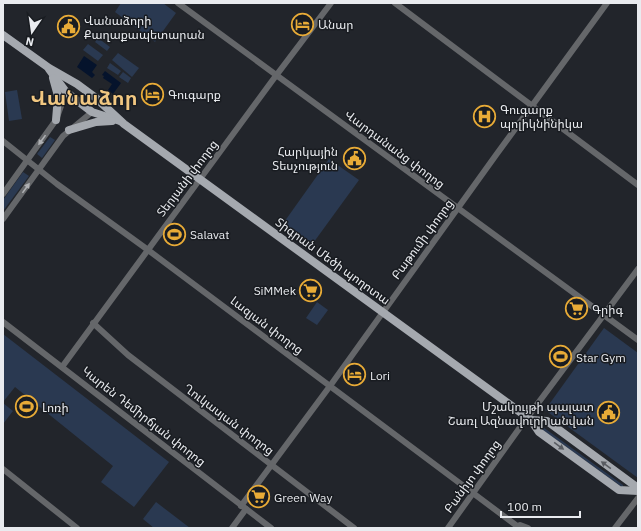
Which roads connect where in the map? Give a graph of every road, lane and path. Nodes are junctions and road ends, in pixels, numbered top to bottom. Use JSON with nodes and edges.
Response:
{"nodes":[{"id":1,"x":178,"y":3,"type":"edge"},
{"id":2,"x":331,"y":3,"type":"edge"},
{"id":3,"x":395,"y":3,"type":"edge"},
{"id":4,"x":607,"y":3,"type":"edge"},
{"id":5,"x":3,"y":35,"type":"edge"},
{"id":6,"x":49,"y":68,"type":"junction"},
{"id":7,"x":276,"y":75,"type":"junction"},
{"id":8,"x":77,"y":84,"type":"junction"},
{"id":9,"x":66,"y":92,"type":"junction"},
{"id":10,"x":96,"y":98,"type":"junction"},
{"id":11,"x":532,"y":105,"type":"junction"},
{"id":12,"x":92,"y":112,"type":"junction"},
{"id":13,"x":56,"y":120,"type":"junction"},
{"id":14,"x":121,"y":121,"type":"junction"},
{"id":15,"x":70,"y":130,"type":"junction"},
{"id":16,"x":3,"y":141,"type":"edge"},
{"id":17,"x":28,"y":160,"type":"junction"},
{"id":18,"x":39,"y":169,"type":"junction"},
{"id":19,"x":200,"y":180,"type":"junction"},
{"id":20,"x":638,"y":184,"type":"edge"},
{"id":21,"x":3,"y":194,"type":"edge"},
{"id":22,"x":458,"y":209,"type":"junction"},
{"id":23,"x":3,"y":219,"type":"edge"},
{"id":24,"x":148,"y":249,"type":"junction"},
{"id":25,"x":638,"y":269,"type":"edge"},
{"id":26,"x":383,"y":312,"type":"junction"},
{"id":27,"x":604,"y":315,"type":"junction"},
{"id":28,"x":3,"y":322,"type":"edge"},
{"id":29,"x":93,"y":323,"type":"junction"},
{"id":30,"x":638,"y":340,"type":"edge"},
{"id":31,"x":62,"y":367,"type":"junction"},
{"id":32,"x":330,"y":386,"type":"junction"},
{"id":33,"x":529,"y":419,"type":"junction"},
{"id":34,"x":272,"y":465,"type":"junction"},
{"id":35,"x":3,"y":469,"type":"edge"},
{"id":36,"x":638,"y":488,"type":"edge"},
{"id":37,"x":638,"y":491,"type":"edge"},
{"id":38,"x":474,"y":494,"type":"junction"},
{"id":39,"x":638,"y":498,"type":"edge"},
{"id":40,"x":244,"y":508,"type":"junction"},
{"id":41,"x":516,"y":527,"type":"edge"},
{"id":42,"x":77,"y":528,"type":"edge"},
{"id":43,"x":232,"y":528,"type":"edge"},
{"id":44,"x":270,"y":528,"type":"edge"},
{"id":45,"x":354,"y":528,"type":"edge"},
{"id":46,"x":448,"y":528,"type":"edge"},
{"id":47,"x":528,"y":528,"type":"edge"},
{"id":48,"x":615,"y":528,"type":"edge"}],
"edges":[{"from":1,"to":7,"type":"street","name":"Վարդանանց փողոց"},
{"from":2,"to":7,"type":"street","name":"Տերյանի փողոց"},
{"from":3,"to":11,"type":"street"},
{"from":4,"to":11,"type":"street","name":"Բաթումի փողոց"},
{"from":5,"to":6,"type":"main road","name":"Տիգրան Մեծի պողոտա"},
{"from":6,"to":8,"type":"main road","name":"Տիգրան Մեծի պողոտա"},
{"from":6,"to":9,"type":"main road","name":"Տիգրան Մեծի պողոտա"},
{"from":6,"to":13,"type":"main road"},
{"from":7,"to":19,"type":"street","name":"Տերյանի փողոց"},
{"from":7,"to":22,"type":"street","name":"Վարդանանց փողոց"},
{"from":8,"to":9,"type":"main road"},
{"from":8,"to":10,"type":"main road","name":"Տիգրան Մեծի պողոտա"},
{"from":9,"to":12,"type":"main road","name":"Տիգրան Մեծի պողոտա"},
{"from":9,"to":13,"type":"street"},
{"from":10,"to":12,"type":"main road"},
{"from":10,"to":14,"type":"main road","name":"Տիգրան Մեծի պողոտա"},
{"from":11,"to":20,"type":"street"},
{"from":11,"to":22,"type":"street","name":"Բաթումի փողոց"},
{"from":12,"to":14,"type":"main road","name":"Տիգրան Մեծի պողոտա"},
{"from":12,"to":15,"type":"street"},
{"from":13,"to":17,"type":"street","one_way":true},
{"from":14,"to":15,"type":"main road"},
{"from":14,"to":19,"type":"main road","name":"Տիգրան Մեծի պողոտա"},
{"from":15,"to":18,"type":"street"},
{"from":16,"to":17,"type":"street","name":"Լազյան փողոց"},
{"from":17,"to":18,"type":"street","name":"Լազյան փողոց"},
{"from":17,"to":21,"type":"street"},
{"from":23,"to":18,"type":"street","one_way":true},
{"from":18,"to":24,"type":"street","name":"Լազյան փողոց"},
{"from":19,"to":24,"type":"street","name":"Տերյանի փողոց"},
{"from":19,"to":26,"type":"main road","name":"Տիգրան Մեծի պողոտա"},
{"from":22,"to":26,"type":"street","name":"Բաթումի փողոց"},
{"from":22,"to":27,"type":"street","name":"Վարդանանց փողոց"},
{"from":24,"to":29,"type":"street","name":"Տերյանի փողոց"},
{"from":24,"to":32,"type":"street","name":"Լազյան փողոց"},
{"from":25,"to":27,"type":"street","name":"Բանիյո փողոց"},
{"from":26,"to":32,"type":"street","name":"Բաթումի փողոց"},
{"from":26,"to":33,"type":"main road","name":"Տիգրան Մեծի պողոտա"},
{"from":27,"to":30,"type":"street","name":"Վարդանանց փողոց"},
{"from":27,"to":33,"type":"street","name":"Բանիյո փողոց"},
{"from":28,"to":31,"type":"street","name":"Կարեն Դեմիրճյան փողոց"},
{"from":29,"to":31,"type":"street","name":"Տերյանի փողոց"},
{"from":29,"to":34,"type":"street","name":"Ղուկասյան փողոց"},
{"from":31,"to":40,"type":"street","name":"Կարեն Դեմիրճյան փողոց"},
{"from":32,"to":34,"type":"street","name":"Բաթումի փողոց"},
{"from":32,"to":38,"type":"street","name":"Լազյան փողոց"},
{"from":36,"to":33,"type":"main road","name":"Տիգրան Մեծի պողոտա","one_way":true},
{"from":33,"to":37,"type":"main road","name":"Տիգրան Մեծի պողոտա","one_way":true},
{"from":33,"to":38,"type":"street","name":"Բանիյո փողոց"},
{"from":34,"to":40,"type":"street","name":"Բաթումի փողոց"},
{"from":34,"to":45,"type":"street","name":"Ղուկասյան փողոց"},
{"from":35,"to":42,"type":"street"},
{"from":38,"to":41,"type":"street","name":"Լազյան փողոց"},
{"from":38,"to":46,"type":"street","name":"Բանիյո փողոց"},
{"from":39,"to":48,"type":"street"},
{"from":40,"to":43,"type":"street","name":"Բաթումի փողոց"},
{"from":40,"to":44,"type":"street","name":"Կարեն Դեմիրճյան փողոց"},
{"from":41,"to":47,"type":"street"}]}
